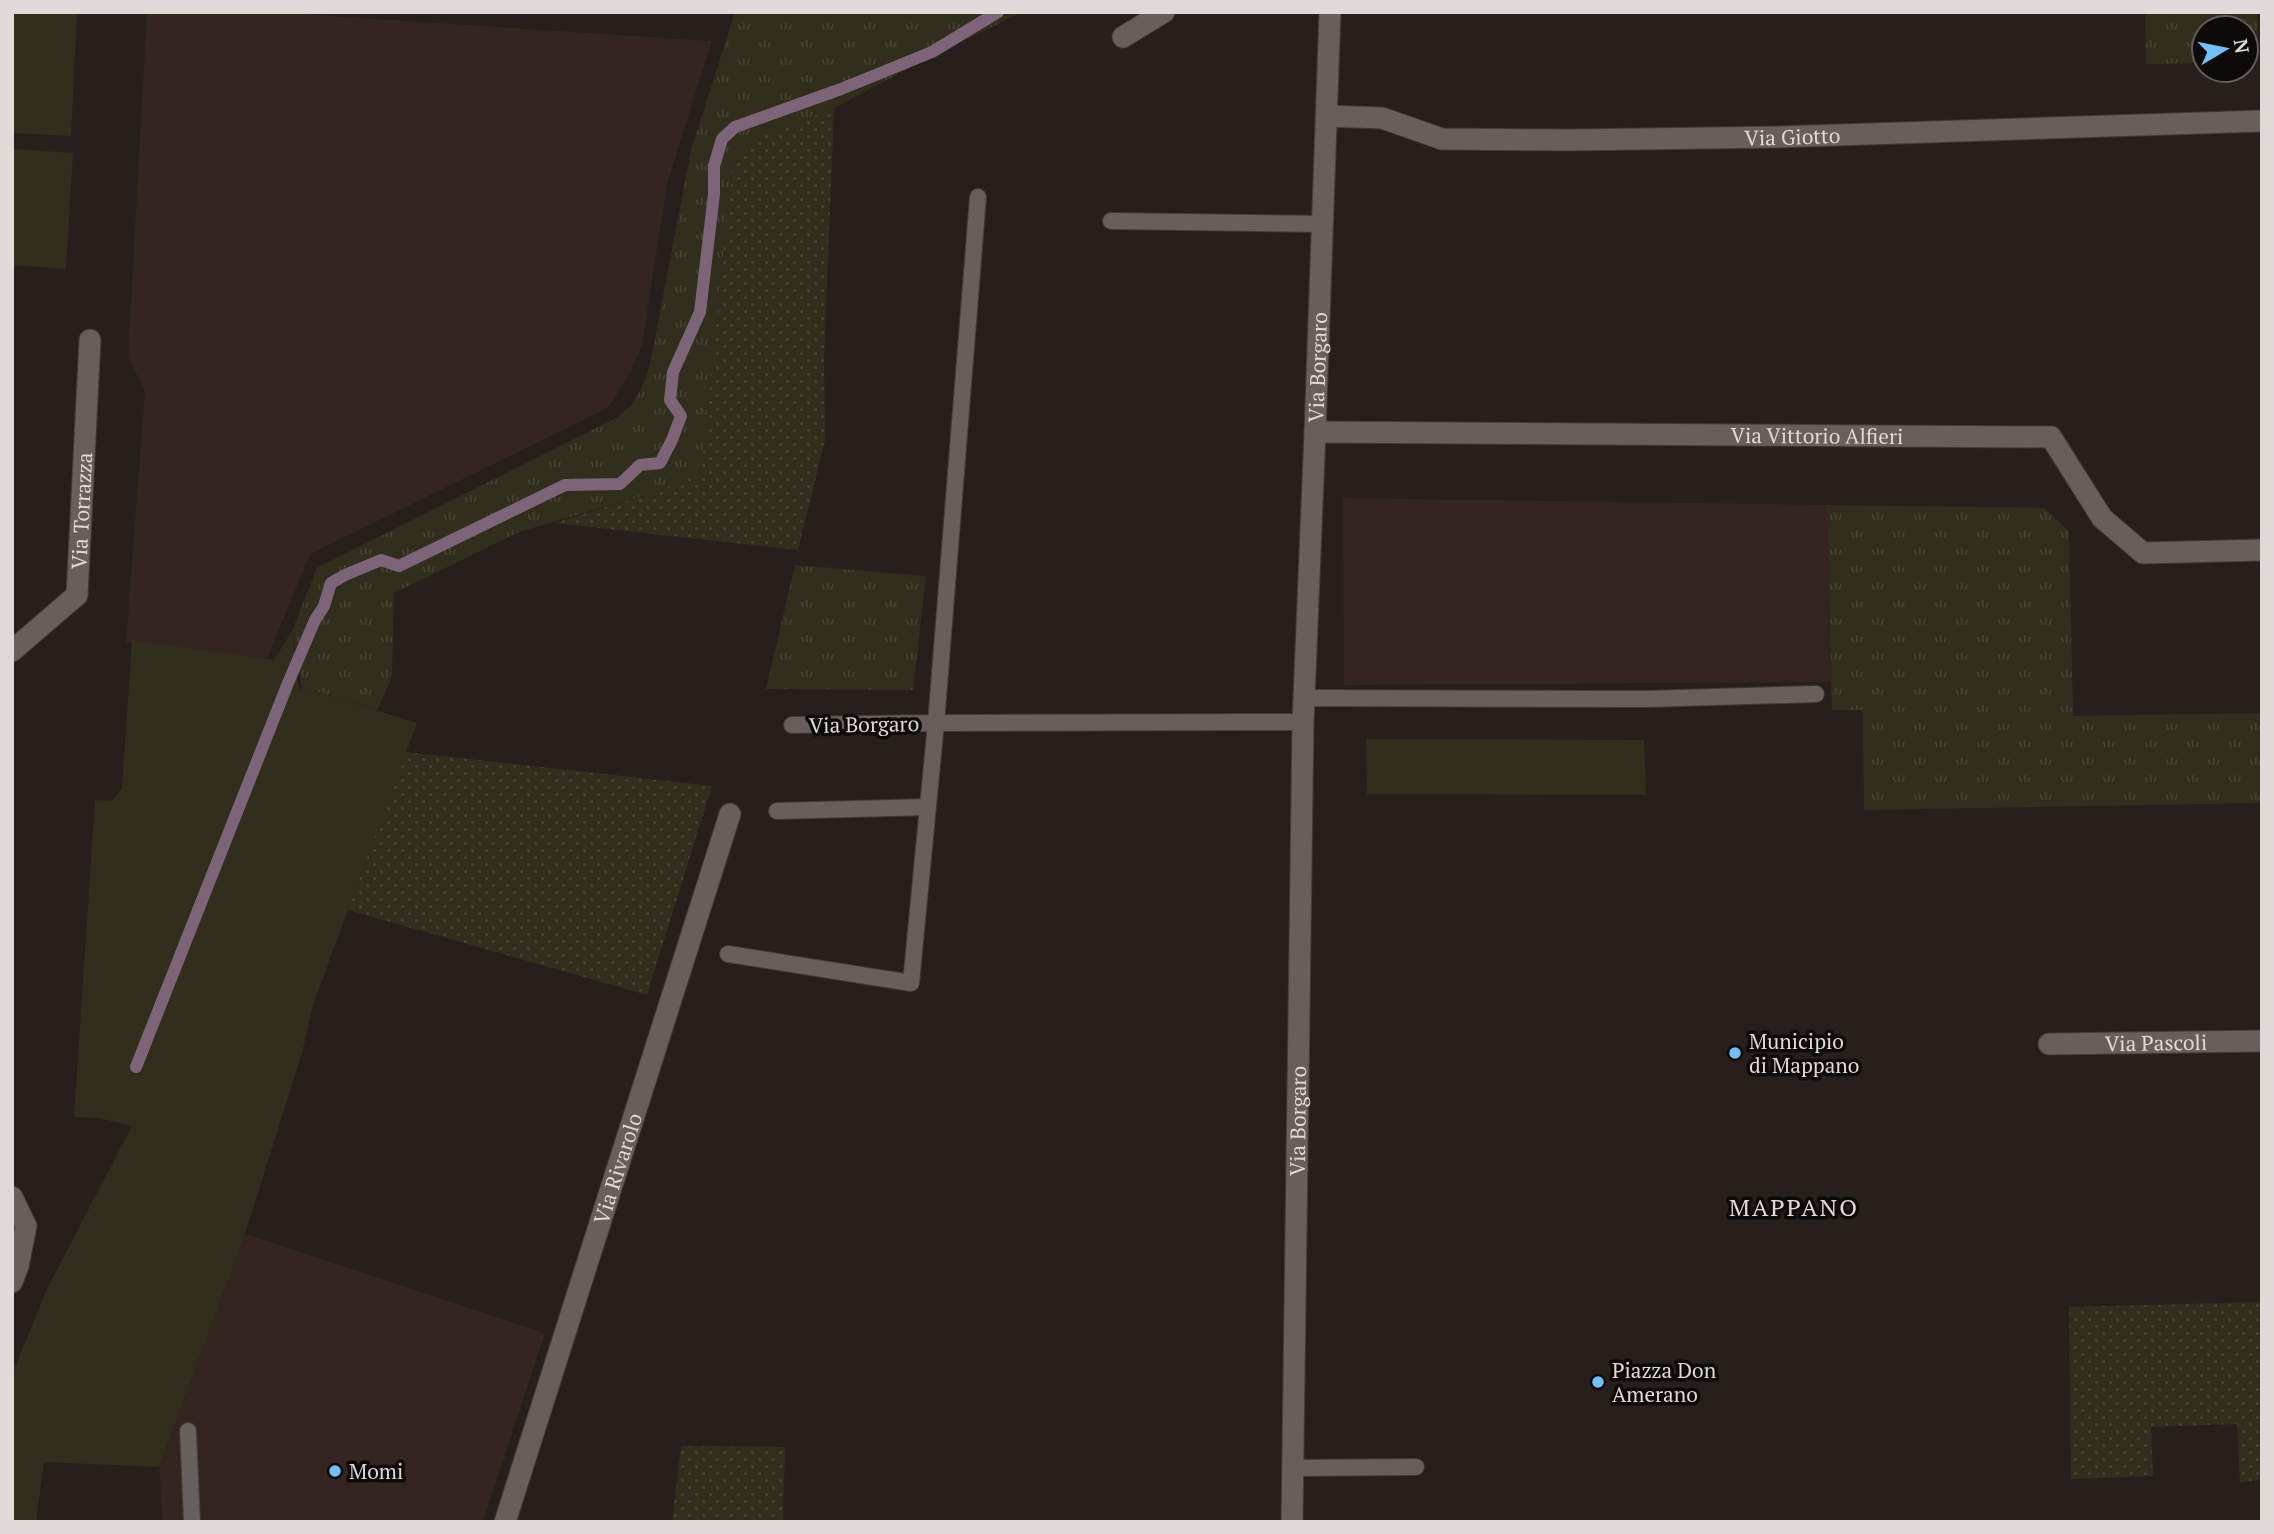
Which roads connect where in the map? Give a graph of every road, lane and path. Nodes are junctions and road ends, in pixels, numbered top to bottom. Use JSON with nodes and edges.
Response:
{"nodes":[{"id":1,"x":1164,"y":12,"type":"edge"},
{"id":2,"x":1329,"y":12,"type":"edge"},
{"id":3,"x":1123,"y":37,"type":"dead end"},
{"id":4,"x":1327,"y":116,"type":"junction"},
{"id":5,"x":2262,"y":121,"type":"edge"},
{"id":6,"x":978,"y":197,"type":"dead end"},
{"id":7,"x":1111,"y":222,"type":"dead end"},
{"id":8,"x":1323,"y":225,"type":"junction"},
{"id":9,"x":90,"y":340,"type":"dead end"},
{"id":10,"x":1315,"y":432,"type":"junction"},
{"id":11,"x":2262,"y":550,"type":"edge"},
{"id":12,"x":12,"y":651,"type":"edge"},
{"id":13,"x":1816,"y":694,"type":"dead end"},
{"id":14,"x":1305,"y":698,"type":"junction"},
{"id":15,"x":1303,"y":722,"type":"junction"},
{"id":16,"x":936,"y":723,"type":"junction"},
{"id":17,"x":792,"y":725,"type":"dead end"},
{"id":18,"x":928,"y":807,"type":"junction"},
{"id":19,"x":777,"y":811,"type":"dead end"},
{"id":20,"x":730,"y":814,"type":"dead end"},
{"id":21,"x":728,"y":954,"type":"dead end"},
{"id":22,"x":2262,"y":1041,"type":"edge"},
{"id":23,"x":2049,"y":1044,"type":"dead end"},
{"id":24,"x":12,"y":1197,"type":"edge"},
{"id":25,"x":12,"y":1282,"type":"edge"},
{"id":26,"x":188,"y":1431,"type":"dead end"},
{"id":27,"x":1416,"y":1467,"type":"dead end"},
{"id":28,"x":1292,"y":1468,"type":"junction"},
{"id":29,"x":192,"y":1522,"type":"edge"},
{"id":30,"x":505,"y":1522,"type":"edge"},
{"id":31,"x":1292,"y":1522,"type":"edge"}],
"edges":[{"from":1,"to":3,"type":"street"},
{"from":2,"to":4,"type":"street","name":"Via Borgaro"},
{"from":4,"to":5,"type":"street","name":"Via Giotto"},
{"from":4,"to":8,"type":"street","name":"Via Borgaro"},
{"from":6,"to":16,"type":"lane","name":"Via Borgaro"},
{"from":7,"to":8,"type":"lane"},
{"from":8,"to":10,"type":"street","name":"Via Borgaro"},
{"from":9,"to":12,"type":"street","name":"Via Torrazza"},
{"from":10,"to":11,"type":"street","name":"Via Vittorio Alfieri"},
{"from":10,"to":14,"type":"street","name":"Via Borgaro"},
{"from":13,"to":14,"type":"lane"},
{"from":14,"to":15,"type":"street","name":"Via Borgaro"},
{"from":15,"to":16,"type":"lane","name":"Via Borgaro"},
{"from":15,"to":28,"type":"street","name":"Via Borgaro"},
{"from":16,"to":17,"type":"lane","name":"Via Borgaro"},
{"from":16,"to":18,"type":"lane"},
{"from":18,"to":19,"type":"lane"},
{"from":18,"to":21,"type":"lane"},
{"from":20,"to":30,"type":"street","name":"Via Rivarolo"},
{"from":22,"to":23,"type":"street","name":"Via Pascoli"},
{"from":24,"to":25,"type":"street"},
{"from":26,"to":29,"type":"lane"},
{"from":27,"to":28,"type":"lane"},
{"from":28,"to":31,"type":"street","name":"Via Borgaro"}]}
